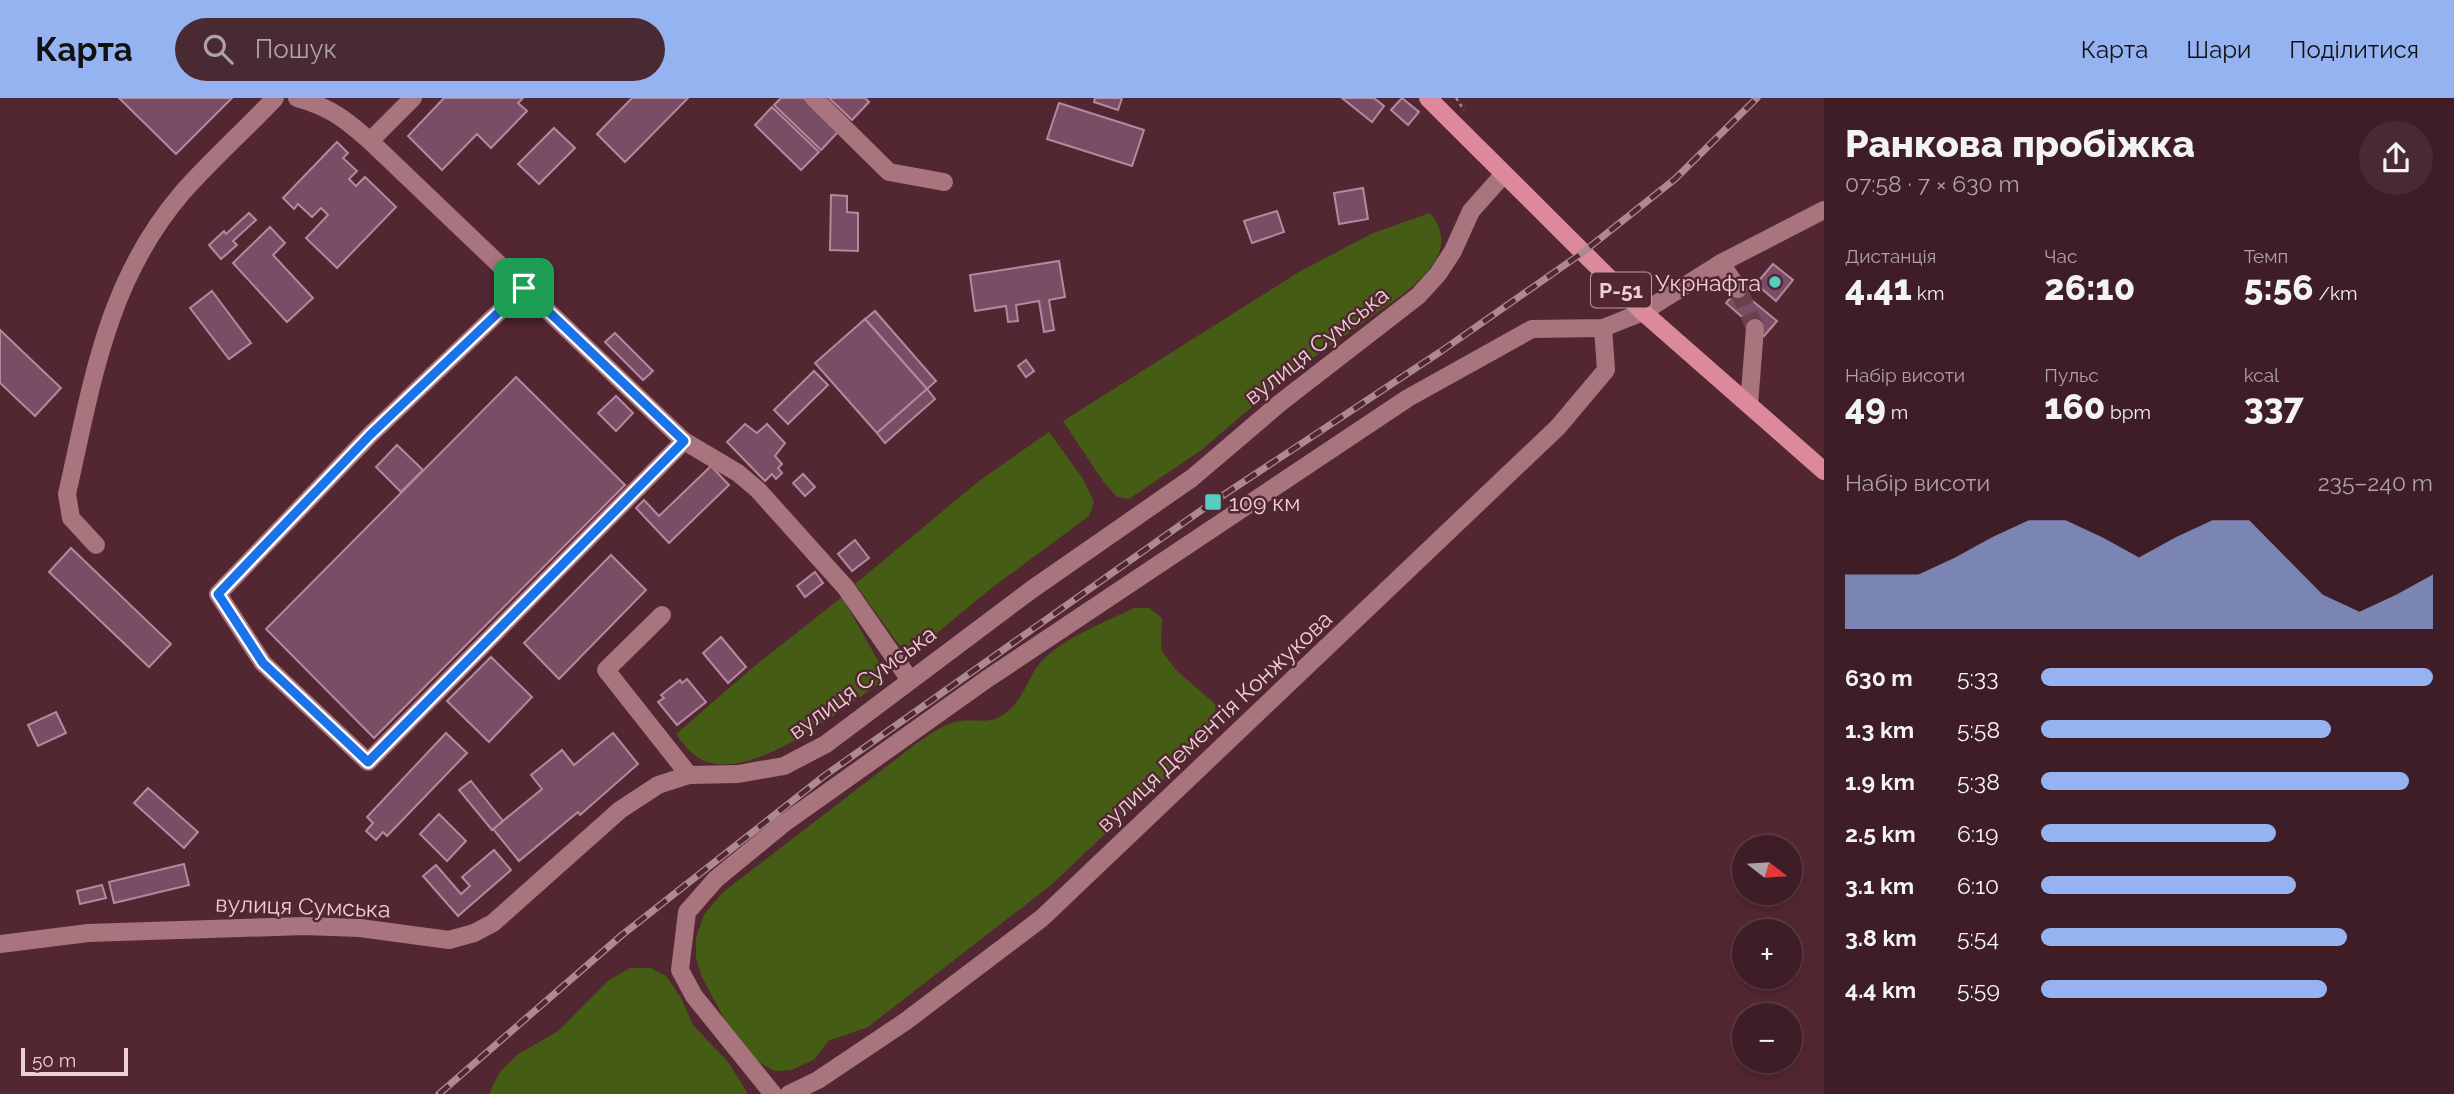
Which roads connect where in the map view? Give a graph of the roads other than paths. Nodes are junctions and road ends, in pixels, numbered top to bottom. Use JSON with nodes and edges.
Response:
{"nodes":[{"id":1,"x":275,"y":98,"type":"edge"},
{"id":2,"x":297,"y":98,"type":"edge"},
{"id":3,"x":413,"y":98,"type":"edge"},
{"id":4,"x":814,"y":98,"type":"edge"},
{"id":5,"x":1428,"y":98,"type":"edge"},
{"id":6,"x":370,"y":141,"type":"junction"},
{"id":7,"x":1504,"y":174,"type":"junction"},
{"id":8,"x":944,"y":182,"type":"dead end"},
{"id":9,"x":1824,"y":211,"type":"edge"},
{"id":10,"x":1721,"y":263,"type":"junction"},
{"id":11,"x":524,"y":288,"type":"junction"},
{"id":12,"x":1738,"y":289,"type":"tunnel mouth"},
{"id":13,"x":1643,"y":312,"type":"junction"},
{"id":14,"x":1603,"y":328,"type":"junction"},
{"id":15,"x":1755,"y":328,"type":"tunnel mouth"},
{"id":16,"x":1749,"y":405,"type":"junction"},
{"id":17,"x":684,"y":441,"type":"junction"},
{"id":18,"x":1824,"y":471,"type":"edge"},
{"id":19,"x":96,"y":545,"type":"dead end"},
{"id":20,"x":662,"y":615,"type":"dead end"},
{"id":21,"x":910,"y":680,"type":"junction"},
{"id":22,"x":689,"y":775,"type":"junction"},
{"id":23,"x":0,"y":944,"type":"edge"},
{"id":24,"x":773,"y":1094,"type":"edge"},
{"id":25,"x":789,"y":1094,"type":"edge"}],
"edges":[{"from":1,"to":19,"type":"street"},
{"from":2,"to":6,"type":"street"},
{"from":3,"to":6,"type":"street"},
{"from":4,"to":8,"type":"street"},
{"from":5,"to":7,"type":"main road","number":"Р-51"},
{"from":6,"to":11,"type":"street"},
{"from":7,"to":13,"type":"main road","number":"Р-51"},
{"from":7,"to":21,"type":"street","name":"вулиця Сумська"},
{"from":9,"to":10,"type":"street"},
{"from":10,"to":12,"type":"street"},
{"from":10,"to":13,"type":"street"},
{"from":11,"to":17,"type":"street"},
{"from":11,"to":17,"type":"street"},
{"from":13,"to":14,"type":"street"},
{"from":13,"to":16,"type":"main road","number":"Р-51"},
{"from":14,"to":24,"type":"street"},
{"from":14,"to":25,"type":"street","name":"вулиця Дементія Конжукова"},
{"from":15,"to":16,"type":"street"},
{"from":16,"to":18,"type":"main road","number":"Р-51"},
{"from":17,"to":21,"type":"street"},
{"from":20,"to":22,"type":"street"},
{"from":21,"to":22,"type":"street","name":"вулиця Сумська"},
{"from":22,"to":23,"type":"street","name":"вулиця Сумська"}]}
